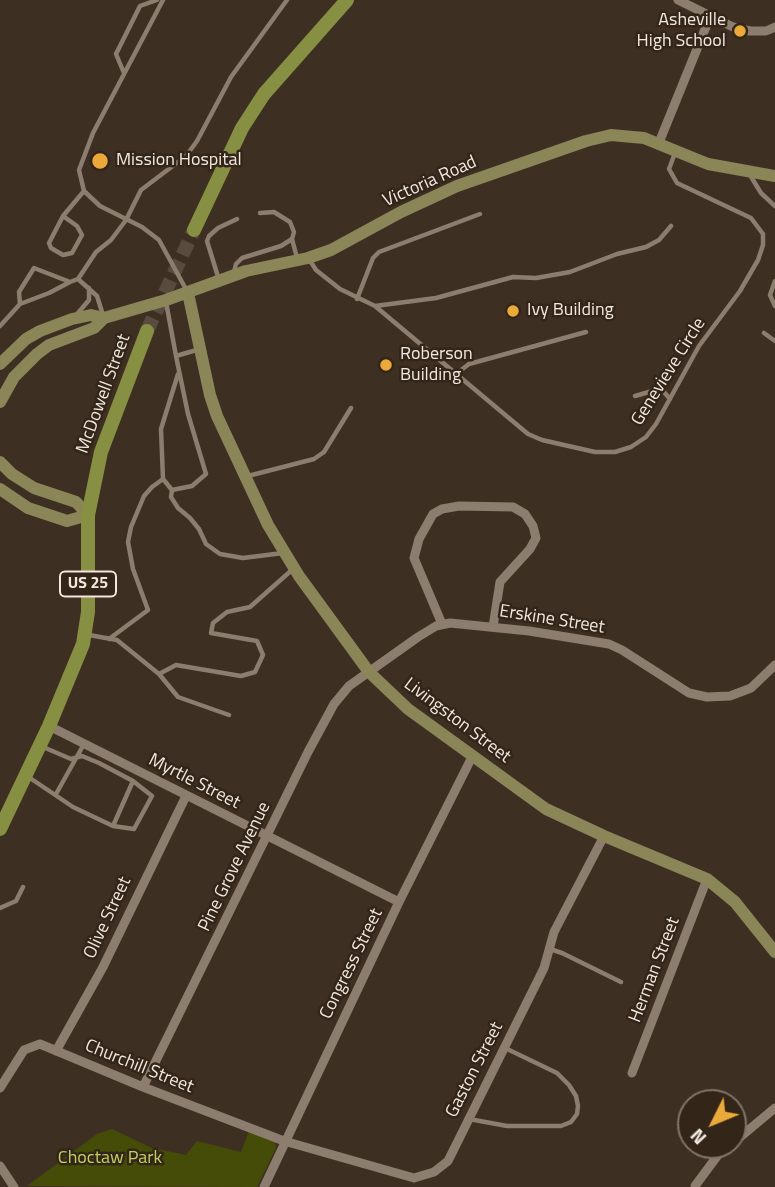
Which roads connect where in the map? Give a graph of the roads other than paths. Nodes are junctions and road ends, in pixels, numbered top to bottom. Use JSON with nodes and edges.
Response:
{"nodes":[{"id":1,"x":157,"y":0,"type":"edge"},
{"id":2,"x":163,"y":0,"type":"edge"},
{"id":3,"x":287,"y":0,"type":"edge"},
{"id":4,"x":347,"y":0,"type":"edge"},
{"id":5,"x":678,"y":0,"type":"edge"},
{"id":6,"x":710,"y":17,"type":"junction"},
{"id":7,"x":775,"y":27,"type":"edge"},
{"id":8,"x":124,"y":73,"type":"junction"},
{"id":9,"x":658,"y":145,"type":"junction"},
{"id":10,"x":675,"y":152,"type":"junction"},
{"id":11,"x":748,"y":171,"type":"junction"},
{"id":12,"x":775,"y":176,"type":"edge"},
{"id":13,"x":85,"y":191,"type":"junction"},
{"id":14,"x":775,"y":206,"type":"edge"},
{"id":15,"x":260,"y":212,"type":"dead end"},
{"id":16,"x":480,"y":214,"type":"dead end"},
{"id":17,"x":63,"y":216,"type":"junction"},
{"id":18,"x":126,"y":219,"type":"junction"},
{"id":19,"x":237,"y":219,"type":"dead end"},
{"id":20,"x":671,"y":226,"type":"dead end"},
{"id":21,"x":194,"y":230,"type":"tunnel mouth"},
{"id":22,"x":292,"y":239,"type":"junction"},
{"id":23,"x":303,"y":259,"type":"junction"},
{"id":24,"x":233,"y":276,"type":"junction"},
{"id":25,"x":78,"y":279,"type":"junction"},
{"id":26,"x":220,"y":281,"type":"junction"},
{"id":27,"x":775,"y":281,"type":"edge"},
{"id":28,"x":70,"y":282,"type":"junction"},
{"id":29,"x":89,"y":287,"type":"junction"},
{"id":30,"x":188,"y":292,"type":"junction"},
{"id":31,"x":357,"y":299,"type":"junction"},
{"id":32,"x":166,"y":300,"type":"junction"},
{"id":33,"x":20,"y":304,"type":"junction"},
{"id":34,"x":375,"y":306,"type":"junction"},
{"id":35,"x":775,"y":306,"type":"edge"},
{"id":36,"x":104,"y":318,"type":"junction"},
{"id":37,"x":72,"y":319,"type":"junction"},
{"id":38,"x":0,"y":326,"type":"edge"},
{"id":39,"x":147,"y":331,"type":"tunnel mouth"},
{"id":40,"x":586,"y":332,"type":"dead end"},
{"id":41,"x":764,"y":333,"type":"dead end"},
{"id":42,"x":775,"y":341,"type":"edge"},
{"id":43,"x":201,"y":348,"type":"junction"},
{"id":44,"x":176,"y":356,"type":"junction"},
{"id":45,"x":0,"y":364,"type":"edge"},
{"id":46,"x":178,"y":373,"type":"junction"},
{"id":47,"x":456,"y":374,"type":"junction"},
{"id":48,"x":635,"y":396,"type":"dead end"},
{"id":49,"x":670,"y":400,"type":"junction"},
{"id":50,"x":0,"y":402,"type":"edge"},
{"id":51,"x":351,"y":408,"type":"dead end"},
{"id":52,"x":0,"y":462,"type":"edge"},
{"id":53,"x":245,"y":477,"type":"junction"},
{"id":54,"x":163,"y":479,"type":"junction"},
{"id":55,"x":0,"y":489,"type":"edge"},
{"id":56,"x":172,"y":490,"type":"junction"},
{"id":57,"x":88,"y":514,"type":"junction"},
{"id":58,"x":284,"y":553,"type":"junction"},
{"id":59,"x":294,"y":569,"type":"junction"},
{"id":60,"x":442,"y":624,"type":"junction"},
{"id":61,"x":493,"y":627,"type":"junction"},
{"id":62,"x":85,"y":634,"type":"junction"},
{"id":63,"x":109,"y":639,"type":"junction"},
{"id":64,"x":775,"y":666,"type":"edge"},
{"id":65,"x":369,"y":672,"type":"junction"},
{"id":66,"x":159,"y":674,"type":"junction"},
{"id":67,"x":229,"y":715,"type":"dead end"},
{"id":68,"x":49,"y":726,"type":"junction"},
{"id":69,"x":84,"y":744,"type":"junction"},
{"id":70,"x":40,"y":746,"type":"junction"},
{"id":71,"x":472,"y":755,"type":"junction"},
{"id":72,"x":75,"y":758,"type":"junction"},
{"id":73,"x":26,"y":776,"type":"junction"},
{"id":74,"x":133,"y":780,"type":"junction"},
{"id":75,"x":56,"y":794,"type":"junction"},
{"id":76,"x":186,"y":796,"type":"junction"},
{"id":77,"x":113,"y":826,"type":"junction"},
{"id":78,"x":0,"y":829,"type":"edge"},
{"id":79,"x":604,"y":836,"type":"junction"},
{"id":80,"x":268,"y":837,"type":"junction"},
{"id":81,"x":707,"y":879,"type":"junction"},
{"id":82,"x":23,"y":887,"type":"dead end"},
{"id":83,"x":399,"y":902,"type":"junction"},
{"id":84,"x":0,"y":908,"type":"edge"},
{"id":85,"x":549,"y":949,"type":"junction"},
{"id":86,"x":775,"y":952,"type":"edge"},
{"id":87,"x":621,"y":982,"type":"dead end"},
{"id":88,"x":504,"y":1047,"type":"junction"},
{"id":89,"x":56,"y":1051,"type":"junction"},
{"id":90,"x":632,"y":1073,"type":"dead end"},
{"id":91,"x":143,"y":1087,"type":"junction"},
{"id":92,"x":0,"y":1088,"type":"edge"},
{"id":93,"x":775,"y":1108,"type":"edge"},
{"id":94,"x":469,"y":1119,"type":"junction"},
{"id":95,"x":747,"y":1131,"type":"edge"},
{"id":96,"x":284,"y":1141,"type":"junction"},
{"id":97,"x":715,"y":1159,"type":"edge"},
{"id":98,"x":0,"y":1166,"type":"edge"},
{"id":99,"x":695,"y":1186,"type":"edge"},
{"id":100,"x":14,"y":1187,"type":"edge"},
{"id":101,"x":264,"y":1187,"type":"edge"}],
"edges":[{"from":1,"to":8,"type":"lane"},
{"from":2,"to":8,"type":"lane"},
{"from":3,"to":18,"type":"lane"},
{"from":4,"to":21,"type":"main road"},
{"from":5,"to":6,"type":"street"},
{"from":6,"to":7,"type":"street"},
{"from":6,"to":9,"type":"street"},
{"from":8,"to":13,"type":"lane"},
{"from":9,"to":10,"type":"street","name":"Victoria Road"},
{"from":9,"to":23,"type":"street","name":"Victoria Road"},
{"from":10,"to":11,"type":"street","name":"Victoria Road"},
{"from":10,"to":49,"type":"lane","name":"Genevieve Circle"},
{"from":11,"to":12,"type":"street","name":"Victoria Road"},
{"from":11,"to":14,"type":"lane"},
{"from":13,"to":17,"type":"lane"},
{"from":13,"to":18,"type":"lane"},
{"from":15,"to":22,"type":"lane"},
{"from":16,"to":31,"type":"lane"},
{"from":17,"to":17,"type":"lane"},
{"from":18,"to":25,"type":"lane"},
{"from":18,"to":30,"type":"lane"},
{"from":19,"to":26,"type":"lane"},
{"from":20,"to":34,"type":"lane"},
{"from":22,"to":23,"type":"lane"},
{"from":22,"to":24,"type":"lane"},
{"from":23,"to":24,"type":"street","name":"Victoria Road"},
{"from":23,"to":31,"type":"lane"},
{"from":24,"to":26,"type":"street","name":"Victoria Road"},
{"from":25,"to":28,"type":"lane"},
{"from":25,"to":29,"type":"lane"},
{"from":26,"to":30,"type":"street","name":"Victoria Road"},
{"from":27,"to":35,"type":"lane"},
{"from":28,"to":33,"type":"lane"},
{"from":28,"to":33,"type":"lane"},
{"from":29,"to":36,"type":"lane"},
{"from":29,"to":37,"type":"lane"},
{"from":30,"to":32,"type":"street","name":"Victoria Road"},
{"from":30,"to":43,"type":"street","name":"Livingston Street"},
{"from":31,"to":34,"type":"lane"},
{"from":32,"to":36,"type":"street","name":"Victoria Road"},
{"from":32,"to":44,"type":"lane"},
{"from":33,"to":38,"type":"lane"},
{"from":34,"to":47,"type":"lane","name":"Genevieve Circle"},
{"from":36,"to":37,"type":"street","name":"Victoria Road"},
{"from":36,"to":50,"type":"street","name":"Victoria Road"},
{"from":37,"to":45,"type":"street","name":"Victoria Road"},
{"from":39,"to":57,"type":"main road","name":"McDowell Street","number":"US 25"},
{"from":40,"to":47,"type":"lane"},
{"from":41,"to":42,"type":"lane"},
{"from":43,"to":44,"type":"lane"},
{"from":43,"to":53,"type":"street","name":"Livingston Street"},
{"from":44,"to":46,"type":"lane"},
{"from":46,"to":54,"type":"lane"},
{"from":46,"to":56,"type":"lane"},
{"from":47,"to":49,"type":"lane","name":"Genevieve Circle"},
{"from":48,"to":49,"type":"lane"},
{"from":51,"to":53,"type":"lane"},
{"from":52,"to":57,"type":"street"},
{"from":53,"to":58,"type":"street","name":"Livingston Street"},
{"from":54,"to":56,"type":"lane"},
{"from":54,"to":63,"type":"lane"},
{"from":55,"to":57,"type":"street"},
{"from":56,"to":58,"type":"lane"},
{"from":57,"to":62,"type":"main road","name":"McDowell Street","number":"US 25"},
{"from":58,"to":59,"type":"street","name":"Livingston Street"},
{"from":59,"to":65,"type":"street","name":"Livingston Street"},
{"from":59,"to":66,"type":"lane"},
{"from":60,"to":61,"type":"street","name":"Erskine Street"},
{"from":60,"to":61,"type":"street"},
{"from":60,"to":65,"type":"street"},
{"from":61,"to":64,"type":"street","name":"Erskine Street"},
{"from":62,"to":63,"type":"lane"},
{"from":62,"to":68,"type":"main road","name":"McDowell Street","number":"US 25"},
{"from":63,"to":66,"type":"lane"},
{"from":65,"to":71,"type":"street","name":"Livingston Street"},
{"from":65,"to":80,"type":"street","name":"Pine Grove Avenue"},
{"from":66,"to":67,"type":"lane"},
{"from":68,"to":69,"type":"street","name":"Myrtle Street"},
{"from":68,"to":70,"type":"main road","name":"McDowell Street","number":"US 25"},
{"from":69,"to":72,"type":"lane"},
{"from":69,"to":76,"type":"street","name":"Myrtle Street"},
{"from":70,"to":72,"type":"lane"},
{"from":70,"to":73,"type":"main road","name":"McDowell Street","number":"US 25"},
{"from":71,"to":79,"type":"street","name":"Livingston Street"},
{"from":71,"to":83,"type":"street","name":"Congress Street"},
{"from":72,"to":74,"type":"lane"},
{"from":72,"to":75,"type":"lane"},
{"from":73,"to":75,"type":"lane"},
{"from":73,"to":78,"type":"main road","name":"McDowell Street","number":"US 25"},
{"from":74,"to":77,"type":"lane"},
{"from":74,"to":77,"type":"lane"},
{"from":75,"to":77,"type":"lane"},
{"from":76,"to":80,"type":"street","name":"Myrtle Street"},
{"from":76,"to":89,"type":"street","name":"Olive Street"},
{"from":79,"to":81,"type":"street","name":"Livingston Street"},
{"from":79,"to":85,"type":"street","name":"Gaston Street"},
{"from":80,"to":83,"type":"street","name":"Myrtle Street"},
{"from":80,"to":91,"type":"street","name":"Pine Grove Avenue"},
{"from":81,"to":86,"type":"street","name":"Livingston Street"},
{"from":81,"to":90,"type":"street","name":"Herman Street"},
{"from":82,"to":84,"type":"lane"},
{"from":83,"to":96,"type":"street","name":"Congress Street"},
{"from":85,"to":87,"type":"lane"},
{"from":85,"to":88,"type":"street","name":"Gaston Street"},
{"from":88,"to":94,"type":"street","name":"Gaston Street"},
{"from":88,"to":94,"type":"lane"},
{"from":89,"to":91,"type":"street","name":"Churchill Street"},
{"from":89,"to":92,"type":"street","name":"Churchill Street"},
{"from":91,"to":96,"type":"street","name":"Churchill Street"},
{"from":93,"to":95,"type":"street"},
{"from":94,"to":96,"type":"street","name":"Gaston Street"},
{"from":96,"to":101,"type":"street","name":"Congress Street"},
{"from":97,"to":99,"type":"street"},
{"from":98,"to":100,"type":"street"}]}
